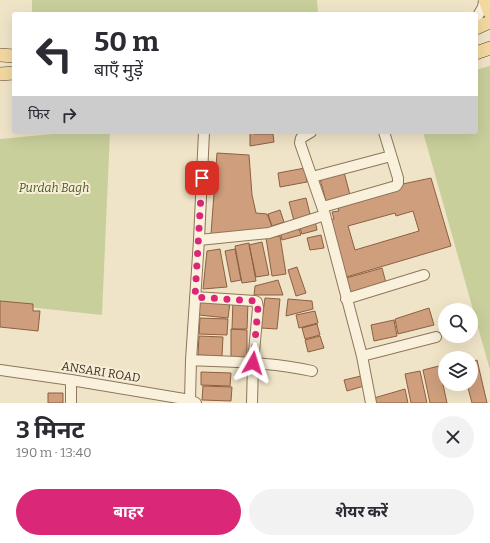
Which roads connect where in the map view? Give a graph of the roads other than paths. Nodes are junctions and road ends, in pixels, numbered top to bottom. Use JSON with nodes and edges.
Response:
{"nodes":[{"id":1,"x":485,"y":0,"type":"edge"},
{"id":2,"x":490,"y":13,"type":"edge"},
{"id":3,"x":490,"y":17,"type":"edge"},
{"id":4,"x":480,"y":24,"type":"edge"},
{"id":5,"x":0,"y":55,"type":"edge"},
{"id":6,"x":12,"y":56,"type":"edge"},
{"id":7,"x":12,"y":73,"type":"edge"},
{"id":8,"x":0,"y":74,"type":"edge"},
{"id":9,"x":204,"y":134,"type":"edge"},
{"id":10,"x":308,"y":134,"type":"edge"},
{"id":11,"x":385,"y":134,"type":"edge"},
{"id":12,"x":391,"y":156,"type":"junction"},
{"id":13,"x":312,"y":177,"type":"junction"},
{"id":14,"x":324,"y":211,"type":"junction"},
{"id":15,"x":199,"y":240,"type":"junction"},
{"id":16,"x":424,"y":275,"type":"dead end"},
{"id":17,"x":195,"y":297,"type":"junction"},
{"id":18,"x":346,"y":299,"type":"junction"},
{"id":19,"x":436,"y":337,"type":"dead end"},
{"id":20,"x":362,"y":356,"type":"junction"},
{"id":21,"x":191,"y":360,"type":"junction"},
{"id":22,"x":253,"y":363,"type":"junction"},
{"id":23,"x":0,"y":370,"type":"edge"},
{"id":24,"x":312,"y":371,"type":"dead end"},
{"id":25,"x":70,"y":380,"type":"junction"},
{"id":26,"x":193,"y":401,"type":"edge"},
{"id":27,"x":71,"y":403,"type":"edge"},
{"id":28,"x":252,"y":403,"type":"edge"},
{"id":29,"x":371,"y":403,"type":"edge"}],
"edges":[{"from":1,"to":2,"type":"main road"},
{"from":1,"to":4,"type":"street"},
{"from":3,"to":4,"type":"main road"},
{"from":5,"to":6,"type":"main road"},
{"from":7,"to":8,"type":"main road"},
{"from":9,"to":15,"type":"street"},
{"from":10,"to":13,"type":"street"},
{"from":11,"to":12,"type":"street"},
{"from":12,"to":13,"type":"street"},
{"from":12,"to":14,"type":"street"},
{"from":13,"to":14,"type":"street"},
{"from":14,"to":15,"type":"street"},
{"from":14,"to":18,"type":"street"},
{"from":15,"to":17,"type":"street"},
{"from":16,"to":18,"type":"street"},
{"from":17,"to":21,"type":"street"},
{"from":17,"to":22,"type":"street"},
{"from":18,"to":20,"type":"street"},
{"from":19,"to":20,"type":"street"},
{"from":20,"to":29,"type":"street"},
{"from":21,"to":22,"type":"street"},
{"from":21,"to":26,"type":"street"},
{"from":22,"to":24,"type":"street"},
{"from":22,"to":28,"type":"street"},
{"from":23,"to":25,"type":"street","name":"ANSARI ROAD"},
{"from":25,"to":26,"type":"street","name":"ANSARI ROAD"},
{"from":25,"to":27,"type":"street"}]}
